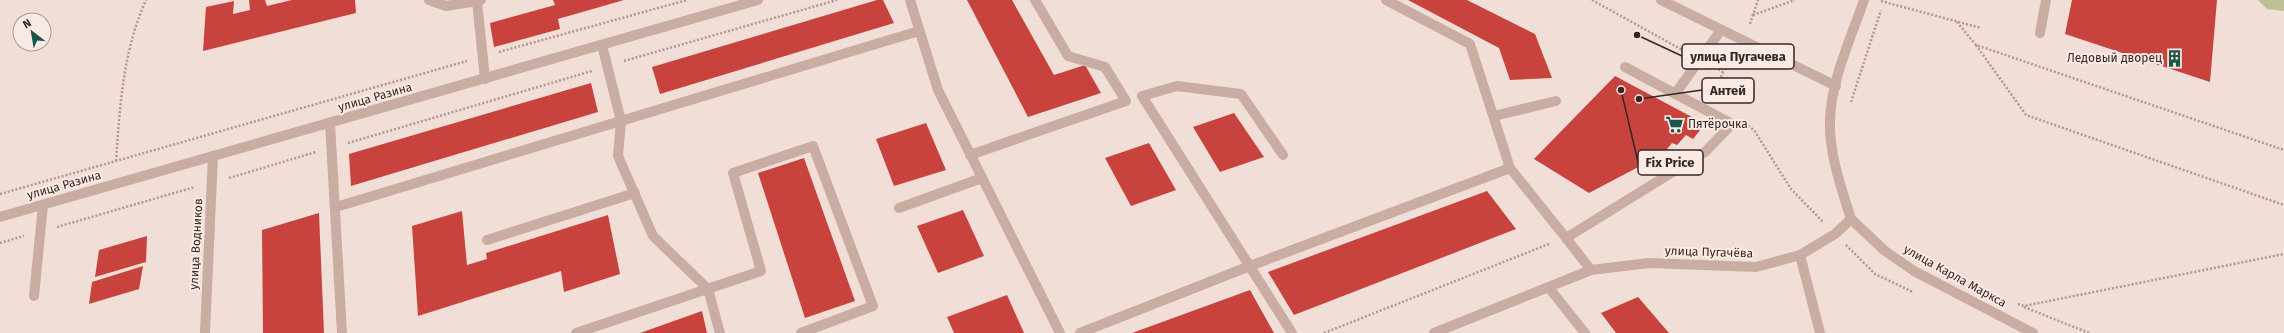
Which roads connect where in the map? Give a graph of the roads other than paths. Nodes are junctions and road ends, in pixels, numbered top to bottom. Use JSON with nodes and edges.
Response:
{"nodes":[{"id":1,"x":429,"y":0,"type":"edge"},
{"id":2,"x":758,"y":0,"type":"edge"},
{"id":3,"x":910,"y":0,"type":"edge"},
{"id":4,"x":1035,"y":0,"type":"edge"},
{"id":5,"x":1386,"y":0,"type":"edge"},
{"id":6,"x":1661,"y":0,"type":"edge"},
{"id":7,"x":1864,"y":0,"type":"edge"},
{"id":8,"x":2046,"y":0,"type":"edge"},
{"id":9,"x":479,"y":1,"type":"edge"},
{"id":10,"x":1721,"y":30,"type":"junction"},
{"id":11,"x":919,"y":32,"type":"junction"},
{"id":12,"x":2040,"y":33,"type":"dead end"},
{"id":13,"x":602,"y":45,"type":"junction"},
{"id":14,"x":1625,"y":67,"type":"dead end"},
{"id":15,"x":485,"y":79,"type":"junction"},
{"id":16,"x":1836,"y":86,"type":"junction"},
{"id":17,"x":1675,"y":94,"type":"junction"},
{"id":18,"x":1556,"y":101,"type":"dead end"},
{"id":19,"x":1494,"y":116,"type":"junction"},
{"id":20,"x":621,"y":122,"type":"junction"},
{"id":21,"x":330,"y":123,"type":"junction"},
{"id":22,"x":970,"y":155,"type":"junction"},
{"id":23,"x":1283,"y":155,"type":"dead end"},
{"id":24,"x":213,"y":156,"type":"junction"},
{"id":25,"x":1510,"y":168,"type":"junction"},
{"id":26,"x":982,"y":178,"type":"junction"},
{"id":27,"x":635,"y":193,"type":"junction"},
{"id":28,"x":43,"y":205,"type":"junction"},
{"id":29,"x":336,"y":207,"type":"junction"},
{"id":30,"x":899,"y":208,"type":"dead end"},
{"id":31,"x":0,"y":217,"type":"edge"},
{"id":32,"x":1851,"y":219,"type":"junction"},
{"id":33,"x":1566,"y":238,"type":"junction"},
{"id":34,"x":487,"y":240,"type":"dead end"},
{"id":35,"x":1800,"y":255,"type":"junction"},
{"id":36,"x":1250,"y":266,"type":"junction"},
{"id":37,"x":1591,"y":270,"type":"junction"},
{"id":38,"x":1549,"y":288,"type":"junction"},
{"id":39,"x":708,"y":289,"type":"junction"},
{"id":40,"x":34,"y":296,"type":"dead end"},
{"id":41,"x":205,"y":333,"type":"edge"},
{"id":42,"x":342,"y":333,"type":"edge"},
{"id":43,"x":576,"y":333,"type":"edge"},
{"id":44,"x":720,"y":333,"type":"edge"},
{"id":45,"x":801,"y":333,"type":"edge"},
{"id":46,"x":1060,"y":333,"type":"edge"},
{"id":47,"x":1080,"y":333,"type":"edge"},
{"id":48,"x":1292,"y":333,"type":"edge"},
{"id":49,"x":1434,"y":333,"type":"edge"},
{"id":50,"x":1585,"y":333,"type":"edge"},
{"id":51,"x":1820,"y":333,"type":"edge"},
{"id":52,"x":2033,"y":333,"type":"edge"}],
"edges":[{"from":1,"to":9,"type":"street"},
{"from":2,"to":13,"type":"street","name":"улица Разина"},
{"from":3,"to":11,"type":"street"},
{"from":4,"to":22,"type":"street"},
{"from":5,"to":19,"type":"street"},
{"from":6,"to":10,"type":"street"},
{"from":7,"to":16,"type":"street"},
{"from":8,"to":12,"type":"street"},
{"from":9,"to":15,"type":"street"},
{"from":10,"to":16,"type":"street"},
{"from":10,"to":17,"type":"street"},
{"from":11,"to":20,"type":"street"},
{"from":11,"to":22,"type":"street"},
{"from":13,"to":15,"type":"street","name":"улица Разина"},
{"from":13,"to":20,"type":"street"},
{"from":14,"to":17,"type":"street"},
{"from":15,"to":21,"type":"street","name":"улица Разина"},
{"from":16,"to":32,"type":"street"},
{"from":17,"to":33,"type":"street"},
{"from":18,"to":19,"type":"street"},
{"from":19,"to":25,"type":"street"},
{"from":20,"to":27,"type":"street"},
{"from":20,"to":29,"type":"street"},
{"from":21,"to":24,"type":"street","name":"улица Разина"},
{"from":21,"to":29,"type":"street"},
{"from":22,"to":26,"type":"street"},
{"from":23,"to":36,"type":"street"},
{"from":24,"to":28,"type":"street","name":"улица Разина"},
{"from":24,"to":41,"type":"street","name":"улица Водников"},
{"from":25,"to":33,"type":"street"},
{"from":25,"to":36,"type":"street"},
{"from":26,"to":30,"type":"street"},
{"from":26,"to":46,"type":"street"},
{"from":27,"to":34,"type":"street"},
{"from":27,"to":39,"type":"street"},
{"from":28,"to":31,"type":"street","name":"улица Разина"},
{"from":28,"to":40,"type":"street"},
{"from":29,"to":42,"type":"street"},
{"from":32,"to":35,"type":"street","name":"улица Пугачёва"},
{"from":32,"to":52,"type":"street","name":"улица Карла Маркса"},
{"from":33,"to":37,"type":"street"},
{"from":35,"to":37,"type":"street","name":"улица Пугачёва"},
{"from":35,"to":51,"type":"street"},
{"from":36,"to":47,"type":"street"},
{"from":36,"to":48,"type":"street"},
{"from":37,"to":38,"type":"street","name":"улица Пугачёва"},
{"from":38,"to":49,"type":"street","name":"улица Пугачёва"},
{"from":38,"to":50,"type":"street"},
{"from":39,"to":43,"type":"street"},
{"from":39,"to":44,"type":"street"},
{"from":39,"to":45,"type":"street"}]}
